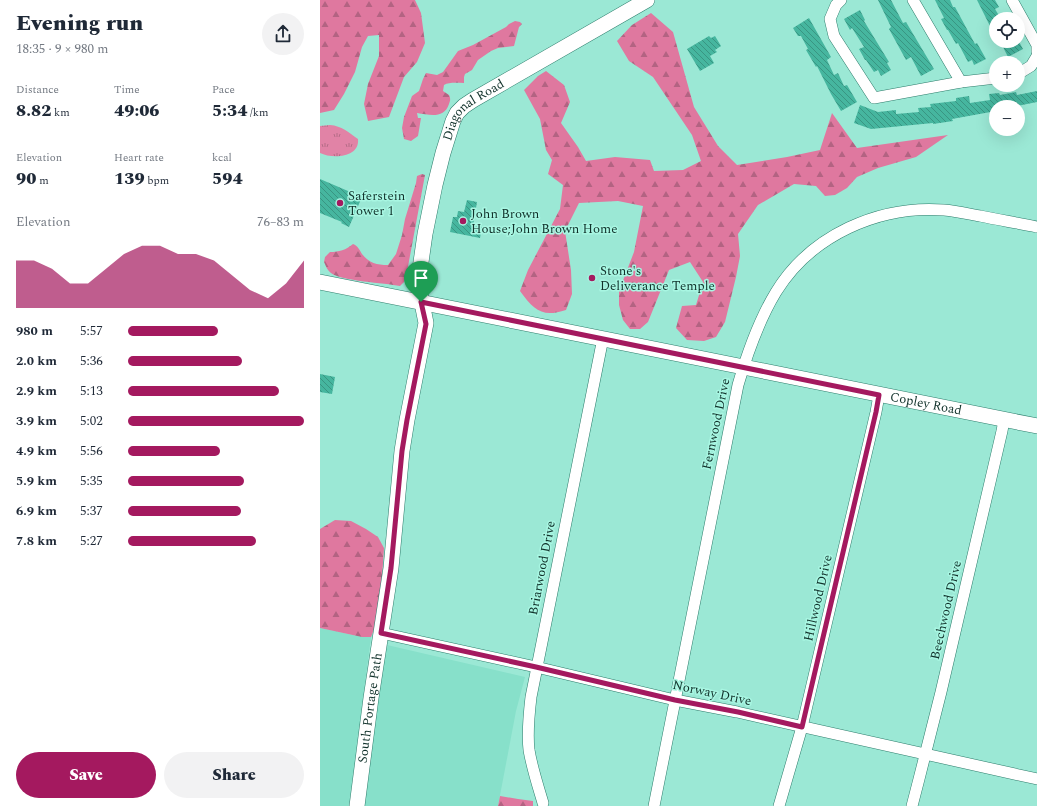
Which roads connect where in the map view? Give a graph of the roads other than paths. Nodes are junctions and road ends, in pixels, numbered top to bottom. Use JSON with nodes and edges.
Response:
{"nodes":[{"id":1,"x":647,"y":0,"type":"edge"},
{"id":2,"x":841,"y":0,"type":"edge"},
{"id":3,"x":913,"y":0,"type":"edge"},
{"id":4,"x":1012,"y":0,"type":"edge"},
{"id":5,"x":1037,"y":52,"type":"edge"},
{"id":6,"x":1037,"y":56,"type":"edge"},
{"id":7,"x":1025,"y":70,"type":"edge"},
{"id":8,"x":989,"y":79,"type":"edge"},
{"id":9,"x":961,"y":82,"type":"junction"},
{"id":10,"x":1037,"y":227,"type":"edge"},
{"id":11,"x":320,"y":282,"type":"edge"},
{"id":12,"x":421,"y":302,"type":"junction"},
{"id":13,"x":603,"y":338,"type":"junction"},
{"id":14,"x":743,"y":368,"type":"junction"},
{"id":15,"x":879,"y":395,"type":"junction"},
{"id":16,"x":1004,"y":420,"type":"junction"},
{"id":17,"x":1037,"y":426,"type":"edge"},
{"id":18,"x":381,"y":633,"type":"junction"},
{"id":19,"x":536,"y":667,"type":"junction"},
{"id":20,"x":675,"y":700,"type":"junction"},
{"id":21,"x":802,"y":727,"type":"junction"},
{"id":22,"x":925,"y":755,"type":"junction"},
{"id":23,"x":1037,"y":779,"type":"edge"},
{"id":24,"x":543,"y":803,"type":"dead end"},
{"id":25,"x":357,"y":806,"type":"edge"},
{"id":26,"x":654,"y":806,"type":"edge"},
{"id":27,"x":779,"y":806,"type":"edge"},
{"id":28,"x":912,"y":806,"type":"edge"}],
"edges":[{"from":1,"to":12,"type":"street","name":"Diagonal Road"},
{"from":2,"to":9,"type":"street"},
{"from":3,"to":9,"type":"street"},
{"from":4,"to":5,"type":"street"},
{"from":6,"to":7,"type":"street"},
{"from":8,"to":9,"type":"street"},
{"from":10,"to":14,"type":"street","name":"Fernwood Drive"},
{"from":11,"to":12,"type":"street","name":"Copley Road"},
{"from":12,"to":13,"type":"street","name":"Copley Road"},
{"from":12,"to":18,"type":"street","name":"South Portage Path"},
{"from":13,"to":14,"type":"street","name":"Copley Road"},
{"from":13,"to":19,"type":"street","name":"Briarwood Drive"},
{"from":14,"to":15,"type":"street","name":"Copley Road"},
{"from":14,"to":20,"type":"street","name":"Fernwood Drive"},
{"from":15,"to":16,"type":"street","name":"Copley Road"},
{"from":15,"to":21,"type":"street","name":"Hillwood Drive"},
{"from":16,"to":17,"type":"street","name":"Copley Road"},
{"from":16,"to":22,"type":"street","name":"Beechwood Drive"},
{"from":18,"to":19,"type":"street","name":"Norway Drive"},
{"from":18,"to":25,"type":"street","name":"South Portage Path"},
{"from":19,"to":20,"type":"street","name":"Norway Drive"},
{"from":19,"to":24,"type":"street","name":"Briarwood Drive"},
{"from":20,"to":21,"type":"street","name":"Norway Drive"},
{"from":20,"to":26,"type":"street","name":"Fernwood Drive"},
{"from":21,"to":22,"type":"street","name":"Norway Drive"},
{"from":21,"to":27,"type":"street","name":"Hillwood Drive"},
{"from":22,"to":23,"type":"street","name":"Norway Drive"},
{"from":22,"to":28,"type":"street","name":"Beechwood Drive"}]}
